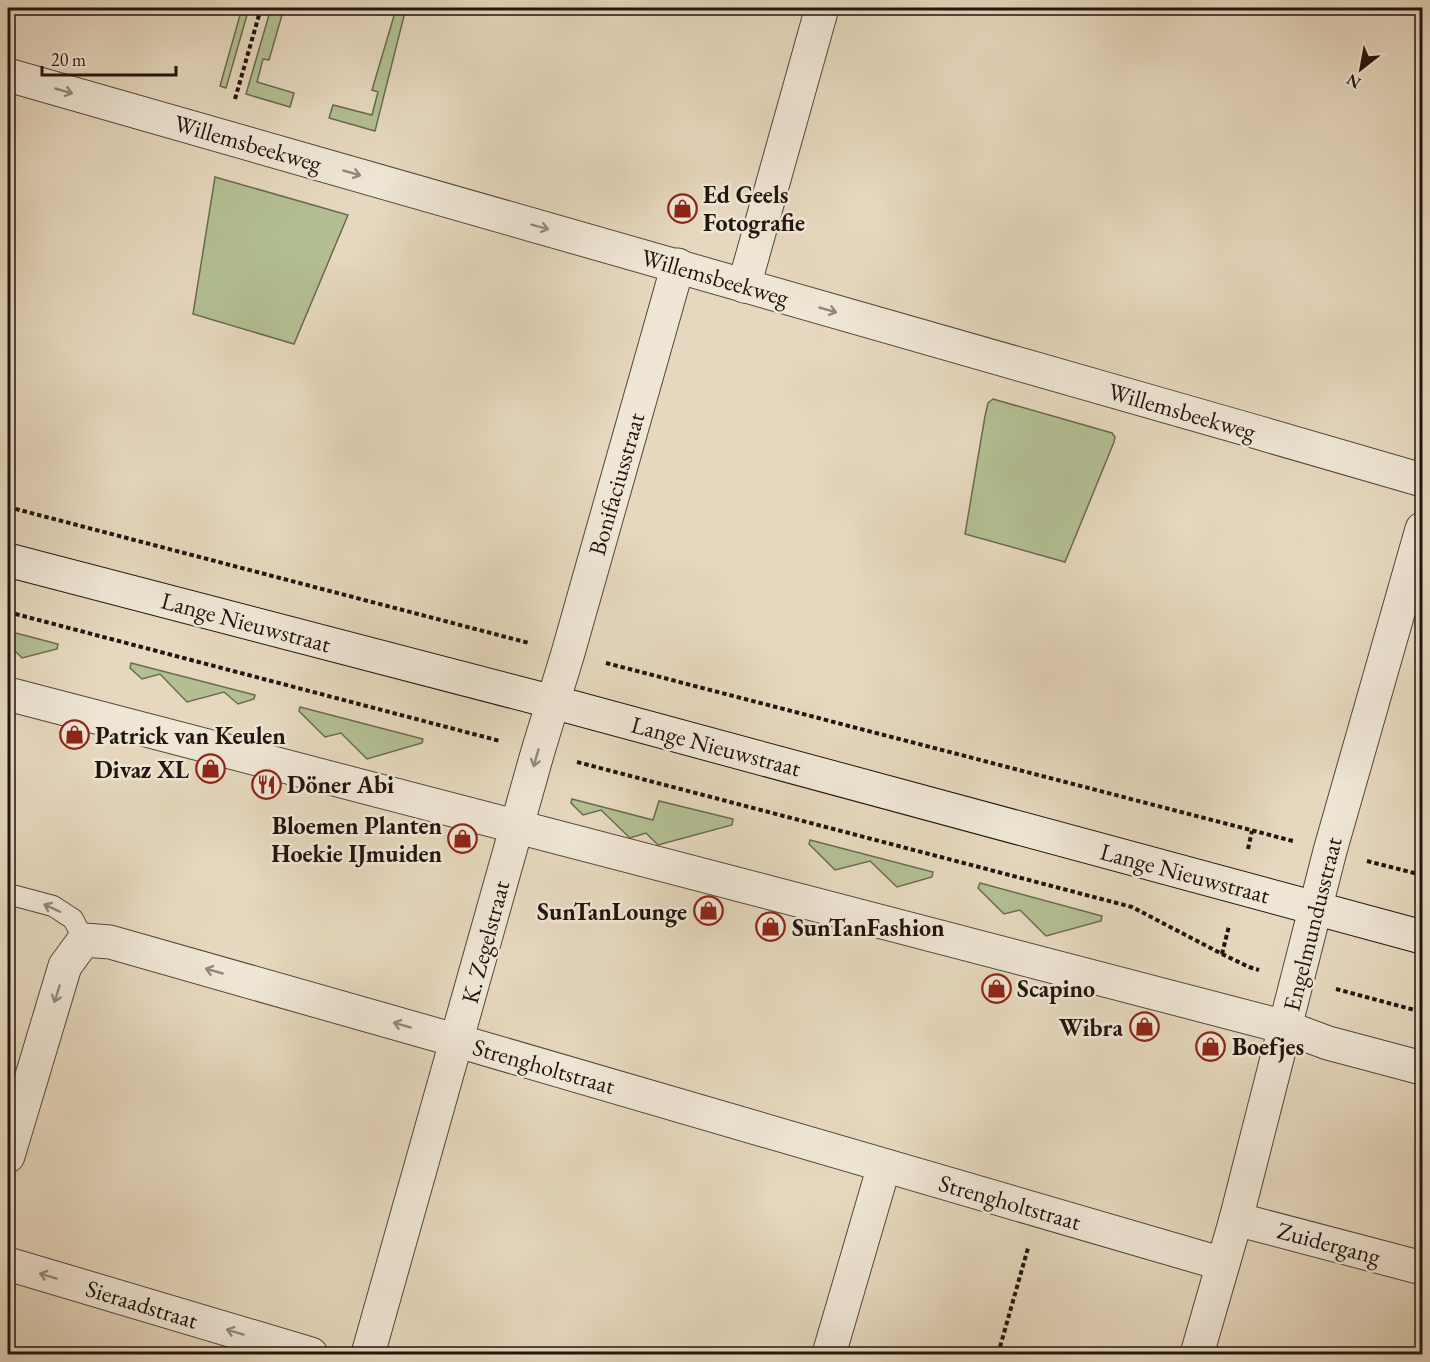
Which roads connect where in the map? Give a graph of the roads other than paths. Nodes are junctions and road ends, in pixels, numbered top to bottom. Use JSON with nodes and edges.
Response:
{"nodes":[{"id":1,"x":822,"y":8,"type":"edge"},
{"id":2,"x":8,"y":75,"type":"edge"},
{"id":3,"x":678,"y":266,"type":"junction"},
{"id":4,"x":744,"y":286,"type":"junction"},
{"id":5,"x":1422,"y":480,"type":"edge"},
{"id":6,"x":1422,"y":529,"type":"edge"},
{"id":7,"x":8,"y":560,"type":"edge"},
{"id":8,"x":8,"y":694,"type":"edge"},
{"id":9,"x":553,"y":702,"type":"junction"},
{"id":10,"x":517,"y":826,"type":"junction"},
{"id":11,"x":8,"y":894,"type":"edge"},
{"id":12,"x":1315,"y":909,"type":"junction"},
{"id":13,"x":1422,"y":937,"type":"edge"},
{"id":14,"x":84,"y":940,"type":"junction"},
{"id":15,"x":1285,"y":1027,"type":"junction"},
{"id":16,"x":458,"y":1041,"type":"junction"},
{"id":17,"x":1422,"y":1068,"type":"edge"},
{"id":18,"x":8,"y":1156,"type":"edge"},
{"id":19,"x":884,"y":1166,"type":"junction"},
{"id":20,"x":1236,"y":1219,"type":"junction"},
{"id":21,"x":8,"y":1264,"type":"edge"},
{"id":22,"x":1223,"y":1264,"type":"junction"},
{"id":23,"x":1422,"y":1268,"type":"edge"},
{"id":24,"x":291,"y":1352,"type":"edge"},
{"id":25,"x":368,"y":1354,"type":"edge"},
{"id":26,"x":829,"y":1354,"type":"edge"},
{"id":27,"x":1197,"y":1354,"type":"edge"}],
"edges":[{"from":1,"to":4,"type":"street"},
{"from":2,"to":3,"type":"street","name":"Willemsbeekweg","one_way":true},
{"from":3,"to":4,"type":"street","name":"Willemsbeekweg"},
{"from":3,"to":9,"type":"street","name":"Bonifaciusstraat"},
{"from":4,"to":5,"type":"street","name":"Willemsbeekweg","one_way":true},
{"from":6,"to":12,"type":"street","name":"Engelmundusstraat"},
{"from":7,"to":9,"type":"street","name":"Lange Nieuwstraat"},
{"from":8,"to":10,"type":"street"},
{"from":9,"to":10,"type":"street","name":"K. Zegelstraat","one_way":true},
{"from":9,"to":12,"type":"street","name":"Lange Nieuwstraat"},
{"from":10,"to":15,"type":"street"},
{"from":10,"to":16,"type":"street","name":"K. Zegelstraat"},
{"from":14,"to":11,"type":"lane","one_way":true},
{"from":12,"to":13,"type":"street","name":"Lange Nieuwstraat"},
{"from":12,"to":15,"type":"street","name":"Engelmundusstraat"},
{"from":16,"to":14,"type":"street","name":"Strengholtstraat","one_way":true},
{"from":14,"to":18,"type":"street","one_way":true},
{"from":15,"to":17,"type":"street"},
{"from":15,"to":20,"type":"street","name":"Engelmundusstraat"},
{"from":16,"to":19,"type":"street","name":"Strengholtstraat"},
{"from":16,"to":25,"type":"street","name":"K. Zegelstraat"},
{"from":19,"to":22,"type":"street","name":"Strengholtstraat"},
{"from":19,"to":26,"type":"street"},
{"from":20,"to":22,"type":"street","name":"Engelmundusstraat"},
{"from":20,"to":23,"type":"street","name":"Zuidergang"},
{"from":24,"to":21,"type":"street","name":"Sieraadstraat","one_way":true},
{"from":22,"to":27,"type":"street","name":"Engelmundusstraat"}]}
